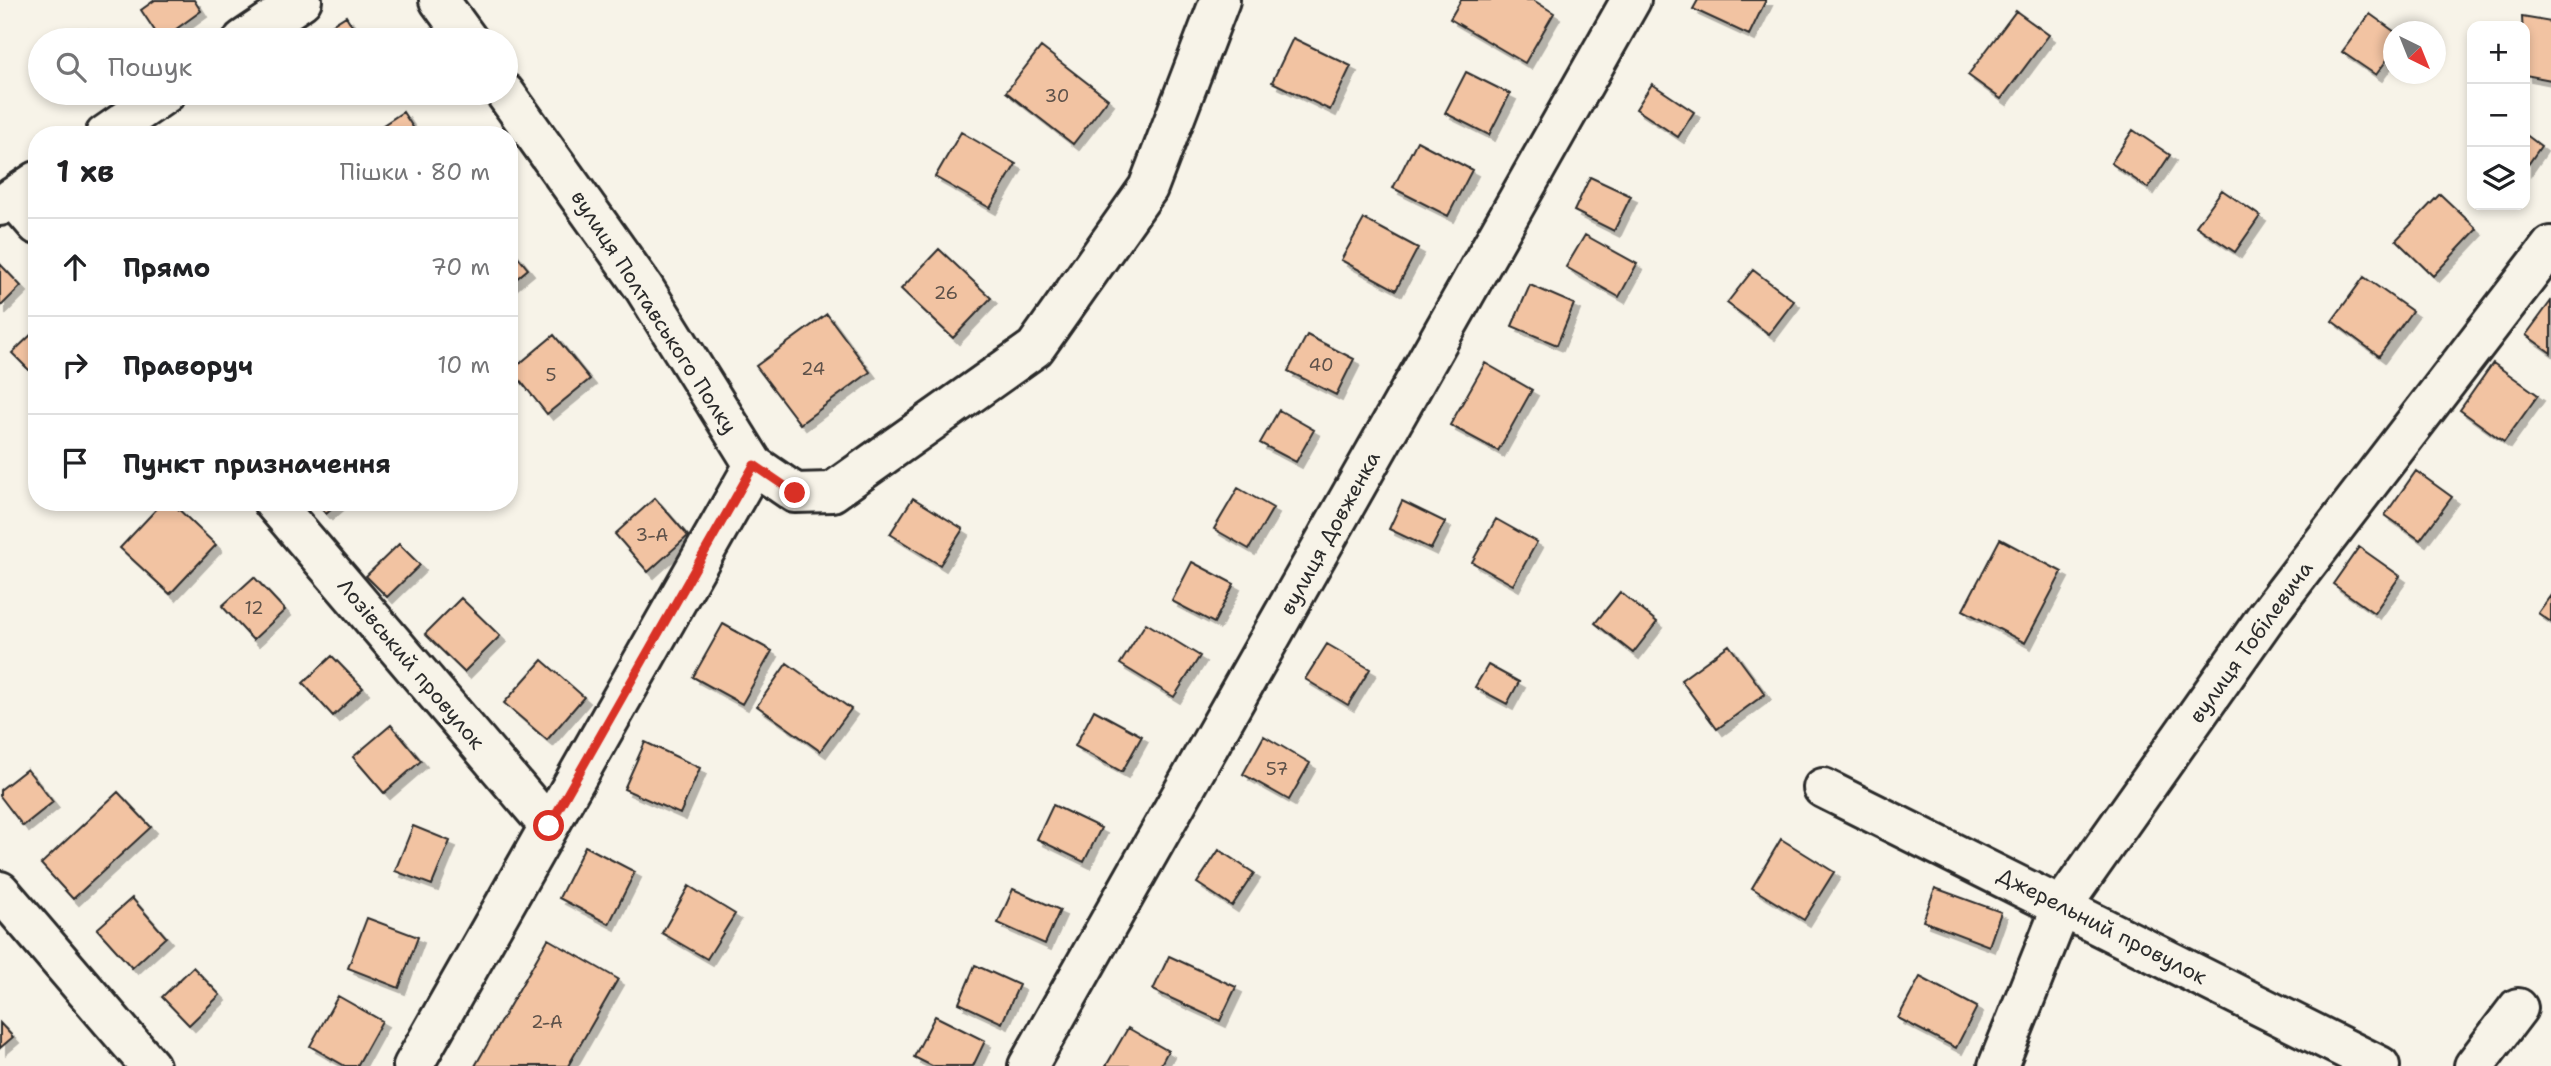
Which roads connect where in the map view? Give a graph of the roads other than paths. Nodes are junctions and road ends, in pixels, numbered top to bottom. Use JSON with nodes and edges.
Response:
{"nodes":[{"id":1,"x":302,"y":0,"type":"edge"},
{"id":2,"x":439,"y":0,"type":"edge"},
{"id":3,"x":1220,"y":0,"type":"edge"},
{"id":4,"x":1630,"y":0,"type":"edge"},
{"id":5,"x":261,"y":28,"type":"edge"},
{"id":6,"x":459,"y":28,"type":"edge"},
{"id":7,"x":149,"y":105,"type":"edge"},
{"id":8,"x":514,"y":105,"type":"edge"},
{"id":9,"x":118,"y":126,"type":"edge"},
{"id":10,"x":2551,"y":246,"type":"edge"},
{"id":11,"x":754,"y":465,"type":"junction"},
{"id":12,"x":281,"y":511,"type":"edge"},
{"id":13,"x":1823,"y":788,"type":"dead end"},
{"id":14,"x":549,"y":826,"type":"junction"},
{"id":15,"x":0,"y":891,"type":"edge"},
{"id":16,"x":2062,"y":906,"type":"junction"},
{"id":17,"x":2518,"y":1008,"type":"dead end"},
{"id":18,"x":150,"y":1066,"type":"edge"},
{"id":19,"x":412,"y":1066,"type":"edge"},
{"id":20,"x":1028,"y":1066,"type":"edge"},
{"id":21,"x":1998,"y":1066,"type":"edge"},
{"id":22,"x":2380,"y":1066,"type":"edge"},
{"id":23,"x":2474,"y":1066,"type":"edge"}],
"edges":[{"from":1,"to":5,"type":"street"},
{"from":2,"to":6,"type":"street"},
{"from":3,"to":11,"type":"street","name":"вулиця Полтавського Полку"},
{"from":4,"to":20,"type":"street","name":"вулиця Довженка"},
{"from":7,"to":9,"type":"street"},
{"from":8,"to":11,"type":"street","name":"вулиця Полтавського Полку"},
{"from":10,"to":16,"type":"street","name":"вулиця Тобілевича"},
{"from":11,"to":14,"type":"street"},
{"from":12,"to":14,"type":"street","name":"Лозівський провулок"},
{"from":13,"to":16,"type":"street","name":"Джерельний провулок"},
{"from":14,"to":19,"type":"street"},
{"from":15,"to":18,"type":"street"},
{"from":16,"to":21,"type":"street","name":"вулиця Тобілевича"},
{"from":16,"to":22,"type":"street","name":"Джерельний провулок"},
{"from":17,"to":23,"type":"street"}]}
